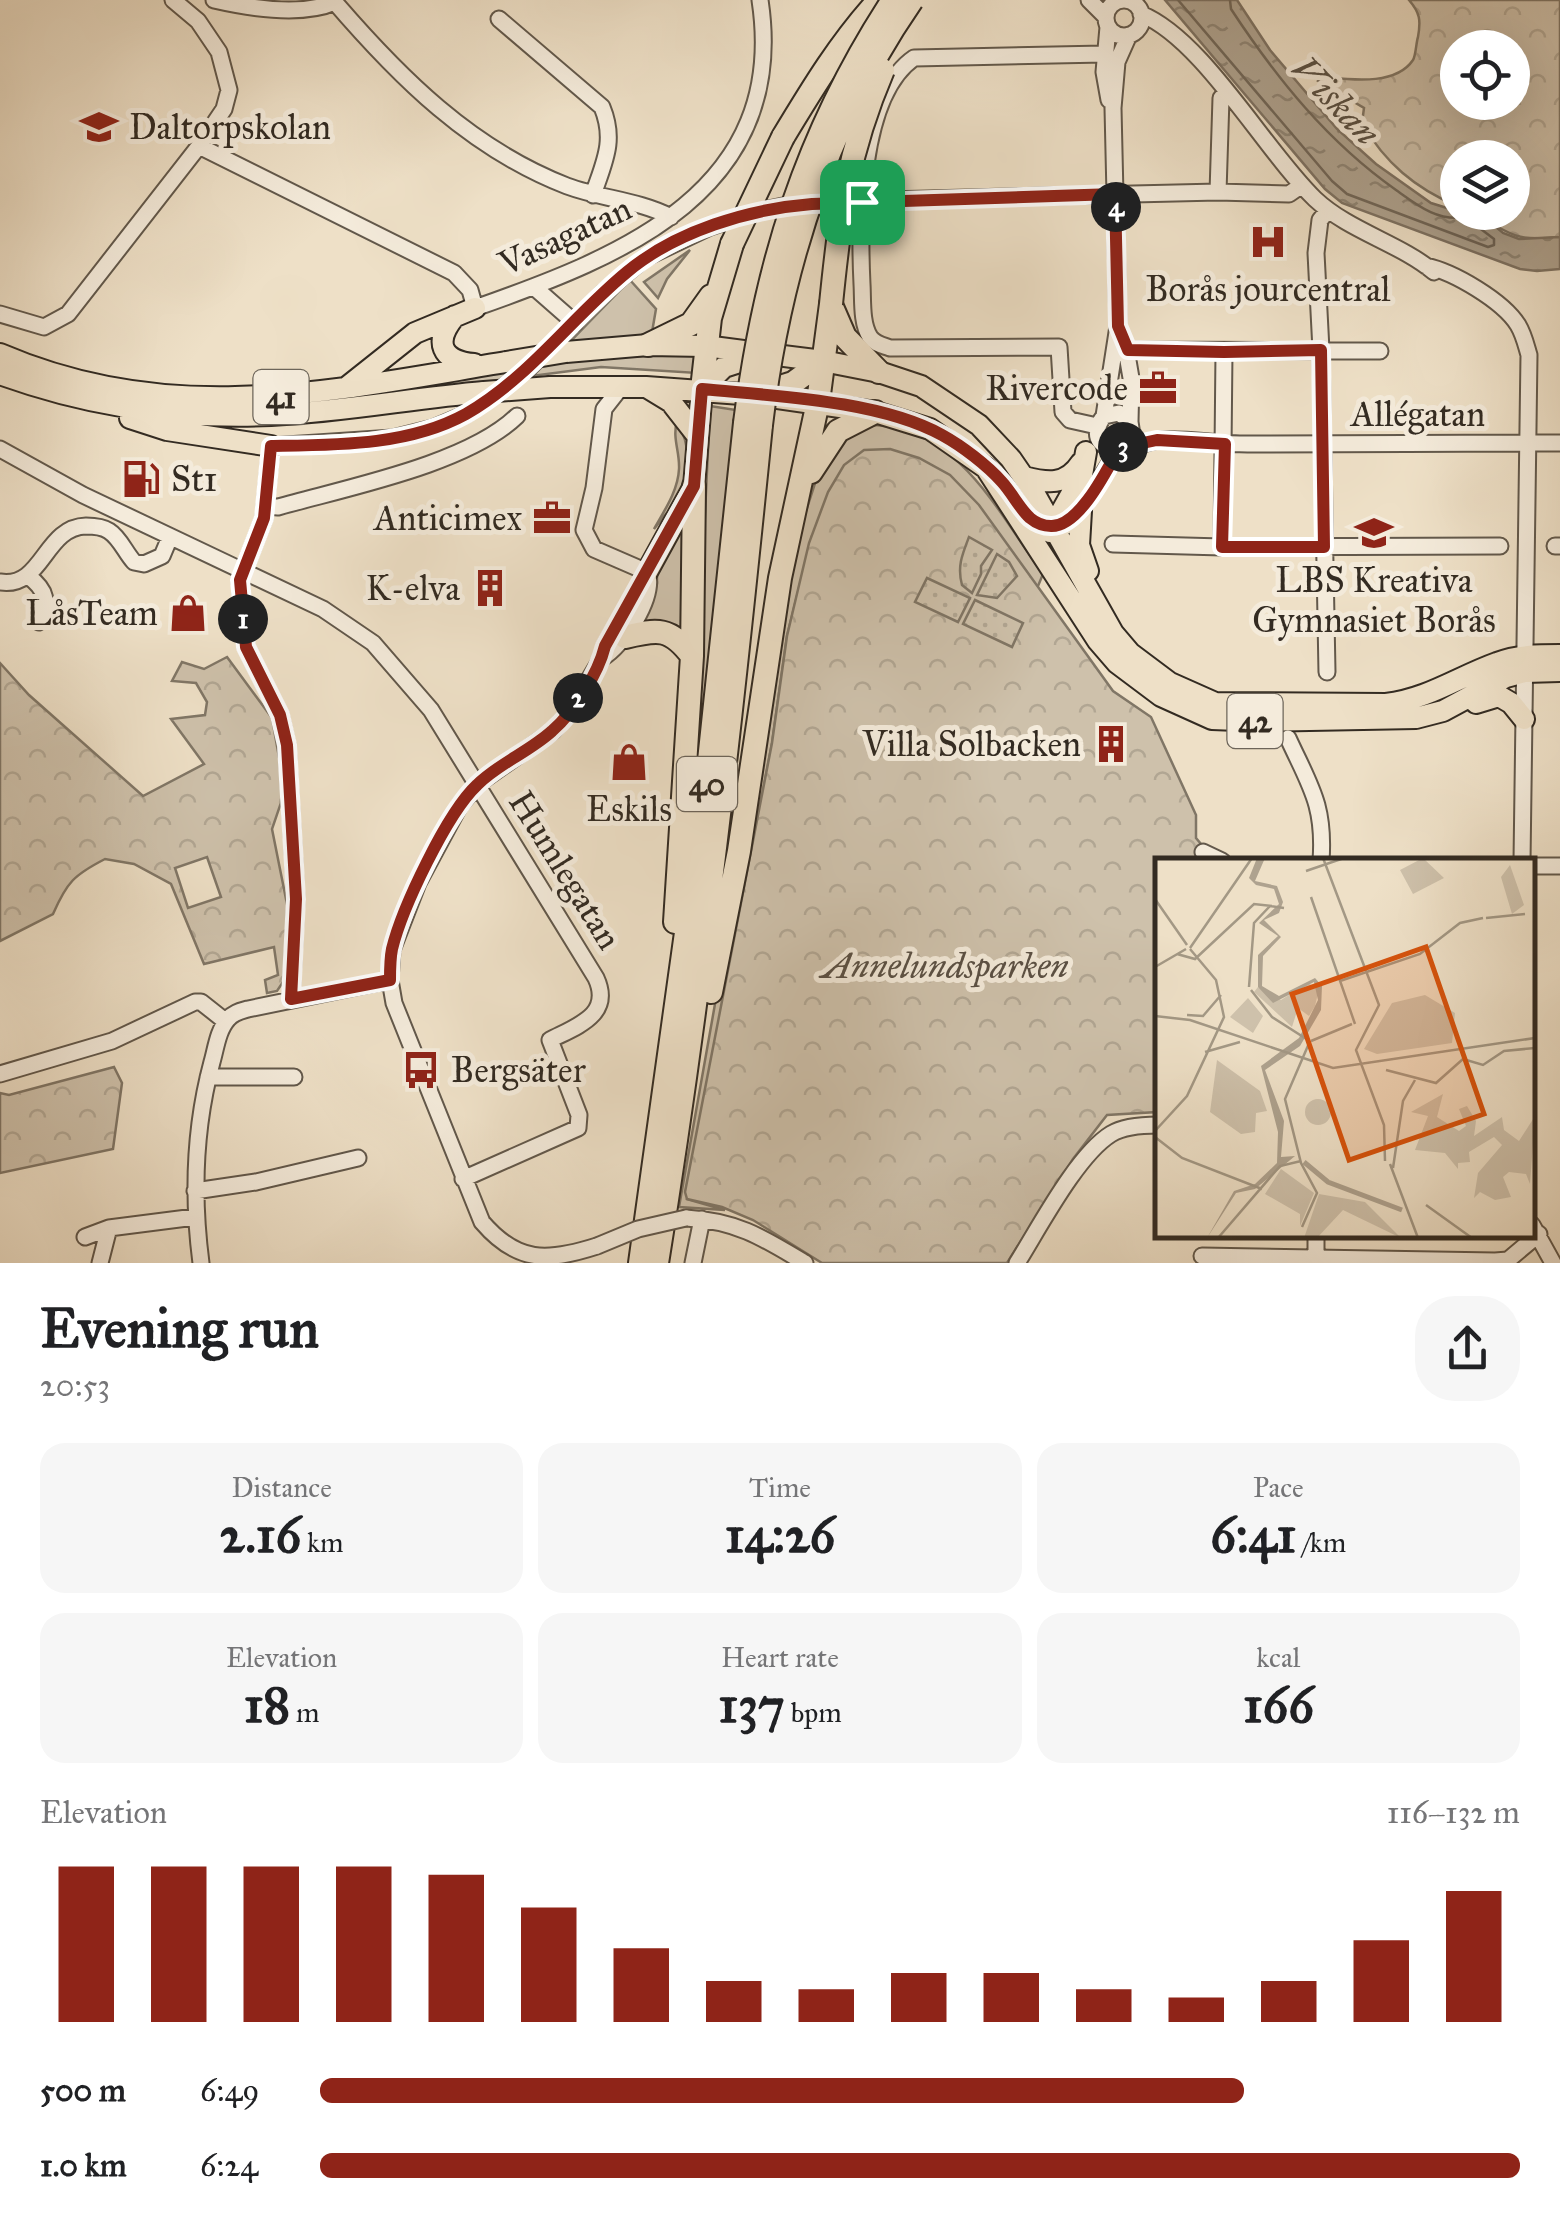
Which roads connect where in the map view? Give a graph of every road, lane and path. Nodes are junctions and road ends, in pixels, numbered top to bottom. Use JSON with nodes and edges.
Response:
{"nodes":[{"id":1,"x":172,"y":0,"type":"edge"},
{"id":2,"x":214,"y":0,"type":"edge"},
{"id":3,"x":760,"y":0,"type":"edge"},
{"id":4,"x":878,"y":0,"type":"edge"},
{"id":5,"x":893,"y":0,"type":"edge"},
{"id":6,"x":912,"y":0,"type":"edge"},
{"id":7,"x":920,"y":0,"type":"edge"},
{"id":8,"x":1090,"y":0,"type":"edge"},
{"id":9,"x":1120,"y":0,"type":"edge"},
{"id":10,"x":334,"y":1,"type":"edge"},
{"id":11,"x":1141,"y":8,"type":"edge"},
{"id":12,"x":499,"y":19,"type":"dead end"},
{"id":13,"x":1107,"y":22,"type":"junction"},
{"id":14,"x":1131,"y":34,"type":"junction"},
{"id":15,"x":1181,"y":42,"type":"junction"},
{"id":16,"x":1097,"y":54,"type":"junction"},
{"id":17,"x":1226,"y":92,"type":"junction"},
{"id":18,"x":1114,"y":108,"type":"junction"},
{"id":19,"x":200,"y":146,"type":"junction"},
{"id":20,"x":864,"y":166,"type":"junction"},
{"id":21,"x":1302,"y":185,"type":"junction"},
{"id":22,"x":1218,"y":192,"type":"junction"},
{"id":23,"x":1115,"y":194,"type":"junction"},
{"id":24,"x":594,"y":195,"type":"junction"},
{"id":25,"x":862,"y":202,"type":"junction"},
{"id":26,"x":826,"y":204,"type":"junction"},
{"id":27,"x":1328,"y":210,"type":"junction"},
{"id":28,"x":671,"y":217,"type":"junction"},
{"id":29,"x":721,"y":280,"type":"junction"},
{"id":30,"x":534,"y":287,"type":"junction"},
{"id":31,"x":830,"y":304,"type":"junction"},
{"id":32,"x":465,"y":312,"type":"junction"},
{"id":33,"x":0,"y":314,"type":"edge"},
{"id":34,"x":576,"y":322,"type":"junction"},
{"id":35,"x":1118,"y":326,"type":"junction"},
{"id":36,"x":648,"y":346,"type":"junction"},
{"id":37,"x":705,"y":346,"type":"junction"},
{"id":38,"x":1128,"y":350,"type":"junction"},
{"id":39,"x":1321,"y":350,"type":"junction"},
{"id":40,"x":1380,"y":350,"type":"dead end"},
{"id":41,"x":1224,"y":352,"type":"junction"},
{"id":42,"x":766,"y":353,"type":"junction"},
{"id":43,"x":0,"y":354,"type":"edge"},
{"id":44,"x":823,"y":361,"type":"junction"},
{"id":45,"x":496,"y":364,"type":"junction"},
{"id":46,"x":879,"y":372,"type":"junction"},
{"id":47,"x":0,"y":374,"type":"edge"},
{"id":48,"x":622,"y":386,"type":"junction"},
{"id":49,"x":646,"y":387,"type":"junction"},
{"id":50,"x":346,"y":388,"type":"junction"},
{"id":51,"x":702,"y":389,"type":"junction"},
{"id":52,"x":754,"y":395,"type":"junction"},
{"id":53,"x":92,"y":402,"type":"junction"},
{"id":54,"x":818,"y":402,"type":"junction"},
{"id":55,"x":875,"y":412,"type":"junction"},
{"id":56,"x":517,"y":416,"type":"dead end"},
{"id":57,"x":753,"y":424,"type":"junction"},
{"id":58,"x":1099,"y":424,"type":"junction"},
{"id":59,"x":1131,"y":424,"type":"junction"},
{"id":60,"x":696,"y":434,"type":"junction"},
{"id":61,"x":1157,"y":440,"type":"junction"},
{"id":62,"x":1225,"y":444,"type":"junction"},
{"id":63,"x":1322,"y":444,"type":"junction"},
{"id":64,"x":1528,"y":444,"type":"junction"},
{"id":65,"x":1560,"y":444,"type":"edge"},
{"id":66,"x":271,"y":446,"type":"junction"},
{"id":67,"x":1122,"y":447,"type":"junction"},
{"id":68,"x":0,"y":449,"type":"edge"},
{"id":69,"x":1086,"y":452,"type":"junction"},
{"id":70,"x":986,"y":468,"type":"junction"},
{"id":71,"x":1024,"y":477,"type":"junction"},
{"id":72,"x":694,"y":486,"type":"junction"},
{"id":73,"x":802,"y":488,"type":"junction"},
{"id":74,"x":266,"y":506,"type":"junction"},
{"id":75,"x":1080,"y":510,"type":"junction"},
{"id":76,"x":1052,"y":526,"type":"junction"},
{"id":77,"x":170,"y":536,"type":"junction"},
{"id":78,"x":1113,"y":544,"type":"dead end"},
{"id":79,"x":1500,"y":546,"type":"dead end"},
{"id":80,"x":1222,"y":547,"type":"junction"},
{"id":81,"x":1324,"y":547,"type":"junction"},
{"id":82,"x":1046,"y":559,"type":"junction"},
{"id":83,"x":245,"y":571,"type":"junction"},
{"id":84,"x":647,"y":572,"type":"junction"},
{"id":85,"x":28,"y":576,"type":"junction"},
{"id":86,"x":0,"y":582,"type":"edge"},
{"id":87,"x":1102,"y":616,"type":"junction"},
{"id":88,"x":39,"y":622,"type":"dead end"},
{"id":89,"x":625,"y":636,"type":"junction"},
{"id":90,"x":1560,"y":655,"type":"edge"},
{"id":91,"x":692,"y":656,"type":"junction"},
{"id":92,"x":602,"y":658,"type":"junction"},
{"id":93,"x":1525,"y":664,"type":"junction"},
{"id":94,"x":1327,"y":672,"type":"dead end"},
{"id":95,"x":1560,"y":672,"type":"edge"},
{"id":96,"x":1450,"y":708,"type":"junction"},
{"id":97,"x":1524,"y":718,"type":"junction"},
{"id":98,"x":1288,"y":738,"type":"dead end"},
{"id":99,"x":478,"y":782,"type":"junction"},
{"id":100,"x":1204,"y":852,"type":"dead end"},
{"id":101,"x":1218,"y":858,"type":"edge"},
{"id":102,"x":1321,"y":858,"type":"edge"},
{"id":103,"x":1522,"y":858,"type":"edge"},
{"id":104,"x":390,"y":980,"type":"junction"},
{"id":105,"x":291,"y":999,"type":"junction"},
{"id":106,"x":225,"y":1021,"type":"junction"},
{"id":107,"x":0,"y":1074,"type":"edge"},
{"id":108,"x":208,"y":1077,"type":"junction"},
{"id":109,"x":294,"y":1077,"type":"dead end"},
{"id":110,"x":1151,"y":1125,"type":"edge"},
{"id":111,"x":668,"y":1138,"type":"junction"},
{"id":112,"x":358,"y":1158,"type":"dead end"},
{"id":113,"x":463,"y":1179,"type":"junction"},
{"id":114,"x":196,"y":1191,"type":"junction"},
{"id":115,"x":195,"y":1217,"type":"junction"},
{"id":116,"x":694,"y":1218,"type":"junction"},
{"id":117,"x":110,"y":1228,"type":"junction"},
{"id":118,"x":1536,"y":1230,"type":"edge"},
{"id":119,"x":85,"y":1237,"type":"dead end"},
{"id":120,"x":1529,"y":1238,"type":"edge"},
{"id":121,"x":1202,"y":1256,"type":"dead end"},
{"id":122,"x":516,"y":1258,"type":"edge"},
{"id":123,"x":1316,"y":1261,"type":"edge"},
{"id":124,"x":100,"y":1263,"type":"edge"},
{"id":125,"x":201,"y":1263,"type":"edge"},
{"id":126,"x":640,"y":1263,"type":"edge"},
{"id":127,"x":657,"y":1263,"type":"edge"},
{"id":128,"x":693,"y":1263,"type":"edge"},
{"id":129,"x":805,"y":1263,"type":"edge"},
{"id":130,"x":1018,"y":1263,"type":"edge"},
{"id":131,"x":1553,"y":1263,"type":"edge"}],
"edges":[{"from":1,"to":19,"type":"street"},
{"from":2,"to":10,"type":"street"},
{"from":3,"to":28,"type":"street","name":"Vasagatan"},
{"from":4,"to":29,"type":"highway","bridge":true},
{"from":5,"to":57,"type":"highway","number":"40","bridge":true},
{"from":6,"to":57,"type":"highway","number":"40","bridge":true},
{"from":7,"to":31,"type":"highway","bridge":true},
{"from":8,"to":13,"type":"street"},
{"from":9,"to":11,"type":"street"},
{"from":9,"to":13,"type":"street"},
{"from":10,"to":24,"type":"street"},
{"from":11,"to":14,"type":"street"},
{"from":11,"to":15,"type":"street"},
{"from":12,"to":24,"type":"street"},
{"from":13,"to":14,"type":"street"},
{"from":13,"to":16,"type":"street"},
{"from":14,"to":15,"type":"street"},
{"from":14,"to":18,"type":"street"},
{"from":15,"to":17,"type":"street"},
{"from":16,"to":18,"type":"street"},
{"from":16,"to":20,"type":"street"},
{"from":17,"to":21,"type":"street"},
{"from":17,"to":22,"type":"street"},
{"from":18,"to":23,"type":"street"},
{"from":19,"to":32,"type":"street"},
{"from":19,"to":33,"type":"street"},
{"from":20,"to":25,"type":"street"},
{"from":20,"to":26,"type":"street"},
{"from":21,"to":22,"type":"street"},
{"from":21,"to":27,"type":"street"},
{"from":22,"to":23,"type":"street"},
{"from":23,"to":25,"type":"street"},
{"from":23,"to":35,"type":"street"},
{"from":24,"to":28,"type":"street"},
{"from":25,"to":26,"type":"street"},
{"from":25,"to":58,"type":"street"},
{"from":26,"to":34,"type":"street"},
{"from":27,"to":39,"type":"street"},
{"from":27,"to":64,"type":"street"},
{"from":28,"to":30,"type":"street","name":"Vasagatan"},
{"from":29,"to":36,"type":"highway"},
{"from":29,"to":37,"type":"highway"},
{"from":30,"to":32,"type":"street","name":"Vasagatan"},
{"from":30,"to":34,"type":"street"},
{"from":31,"to":44,"type":"highway"},
{"from":31,"to":46,"type":"highway"},
{"from":32,"to":45,"type":"main road"},
{"from":32,"to":50,"type":"main road"},
{"from":34,"to":66,"type":"street"},
{"from":35,"to":38,"type":"street"},
{"from":35,"to":58,"type":"street"},
{"from":36,"to":37,"type":"main road","number":"41"},
{"from":36,"to":45,"type":"main road","number":"41","bridge":true},
{"from":37,"to":42,"type":"main road","number":"41"},
{"from":37,"to":51,"type":"highway"},
{"from":38,"to":41,"type":"street"},
{"from":38,"to":59,"type":"street"},
{"from":39,"to":40,"type":"street"},
{"from":39,"to":41,"type":"street"},
{"from":39,"to":63,"type":"street"},
{"from":41,"to":62,"type":"street"},
{"from":42,"to":44,"type":"main road","number":"41"},
{"from":42,"to":51,"type":"main road"},
{"from":43,"to":50,"type":"main road","number":"41"},
{"from":44,"to":46,"type":"main road","number":"42"},
{"from":44,"to":52,"type":"highway"},
{"from":44,"to":54,"type":"highway"},
{"from":45,"to":50,"type":"main road","number":"41"},
{"from":46,"to":71,"type":"main road","number":"42"},
{"from":47,"to":53,"type":"main road","number":"41"},
{"from":48,"to":49,"type":"main road","number":"41"},
{"from":48,"to":53,"type":"main road","number":"41","bridge":true},
{"from":48,"to":84,"type":"street"},
{"from":49,"to":51,"type":"main road","number":"41"},
{"from":49,"to":60,"type":"main road"},
{"from":51,"to":52,"type":"main road","number":"41"},
{"from":51,"to":60,"type":"main road"},
{"from":52,"to":54,"type":"main road","number":"41"},
{"from":53,"to":66,"type":"main road"},
{"from":54,"to":55,"type":"main road","number":"42"},
{"from":54,"to":73,"type":"highway"},
{"from":55,"to":70,"type":"main road","number":"42"},
{"from":55,"to":73,"type":"highway"},
{"from":56,"to":74,"type":"street"},
{"from":57,"to":111,"type":"highway","number":"40"},
{"from":58,"to":59,"type":"street"},
{"from":58,"to":67,"type":"street"},
{"from":58,"to":69,"type":"street"},
{"from":59,"to":61,"type":"street","name":"Allégatan"},
{"from":59,"to":67,"type":"street"},
{"from":60,"to":72,"type":"main road"},
{"from":61,"to":62,"type":"street","name":"Allégatan"},
{"from":61,"to":67,"type":"street","name":"Allégatan"},
{"from":62,"to":63,"type":"street","name":"Allégatan"},
{"from":62,"to":80,"type":"street"},
{"from":63,"to":64,"type":"street","name":"Allégatan"},
{"from":63,"to":81,"type":"street"},
{"from":64,"to":65,"type":"street","name":"Allégatan"},
{"from":64,"to":93,"type":"street"},
{"from":66,"to":74,"type":"street"},
{"from":67,"to":75,"type":"street"},
{"from":68,"to":77,"type":"street"},
{"from":69,"to":71,"type":"main road"},
{"from":69,"to":76,"type":"main road"},
{"from":70,"to":76,"type":"main road"},
{"from":70,"to":82,"type":"main road","number":"42"},
{"from":71,"to":76,"type":"main road","number":"42"},
{"from":72,"to":84,"type":"main road"},
{"from":72,"to":91,"type":"highway"},
{"from":73,"to":111,"type":"highway"},
{"from":74,"to":83,"type":"street"},
{"from":75,"to":76,"type":"main road"},
{"from":75,"to":87,"type":"main road"},
{"from":76,"to":82,"type":"main road"},
{"from":76,"to":87,"type":"main road","number":"42"},
{"from":77,"to":83,"type":"street"},
{"from":77,"to":85,"type":"street"},
{"from":78,"to":80,"type":"street"},
{"from":79,"to":81,"type":"street"},
{"from":80,"to":81,"type":"street"},
{"from":81,"to":94,"type":"street"},
{"from":82,"to":96,"type":"main road","number":"42"},
{"from":83,"to":99,"type":"street"},
{"from":83,"to":105,"type":"street"},
{"from":84,"to":89,"type":"street"},
{"from":84,"to":92,"type":"street"},
{"from":85,"to":86,"type":"street"},
{"from":85,"to":88,"type":"street"},
{"from":87,"to":93,"type":"main road","number":"42"},
{"from":89,"to":91,"type":"highway"},
{"from":89,"to":92,"type":"street"},
{"from":90,"to":93,"type":"main road","number":"42"},
{"from":91,"to":111,"type":"highway"},
{"from":92,"to":99,"type":"street"},
{"from":93,"to":95,"type":"main road","number":"42"},
{"from":93,"to":96,"type":"main road","number":"42"},
{"from":93,"to":97,"type":"street"},
{"from":96,"to":97,"type":"main road"},
{"from":97,"to":103,"type":"street"},
{"from":98,"to":102,"type":"street"},
{"from":99,"to":104,"type":"street"},
{"from":99,"to":113,"type":"street","name":"Humlegatan"},
{"from":100,"to":101,"type":"street"},
{"from":104,"to":105,"type":"street"},
{"from":104,"to":113,"type":"street"},
{"from":105,"to":106,"type":"street"},
{"from":106,"to":107,"type":"street"},
{"from":106,"to":108,"type":"street"},
{"from":108,"to":109,"type":"street"},
{"from":108,"to":114,"type":"street"},
{"from":110,"to":130,"type":"street"},
{"from":111,"to":126,"type":"highway","number":"40"},
{"from":111,"to":127,"type":"highway","number":"40"},
{"from":112,"to":114,"type":"street"},
{"from":113,"to":122,"type":"street"},
{"from":114,"to":115,"type":"street"},
{"from":115,"to":117,"type":"street"},
{"from":115,"to":125,"type":"street"},
{"from":116,"to":122,"type":"street","bridge":true},
{"from":116,"to":128,"type":"street"},
{"from":116,"to":129,"type":"street"},
{"from":117,"to":119,"type":"street"},
{"from":117,"to":124,"type":"street"},
{"from":118,"to":131,"type":"street"},
{"from":120,"to":123,"type":"street"},
{"from":121,"to":123,"type":"street"}]}
